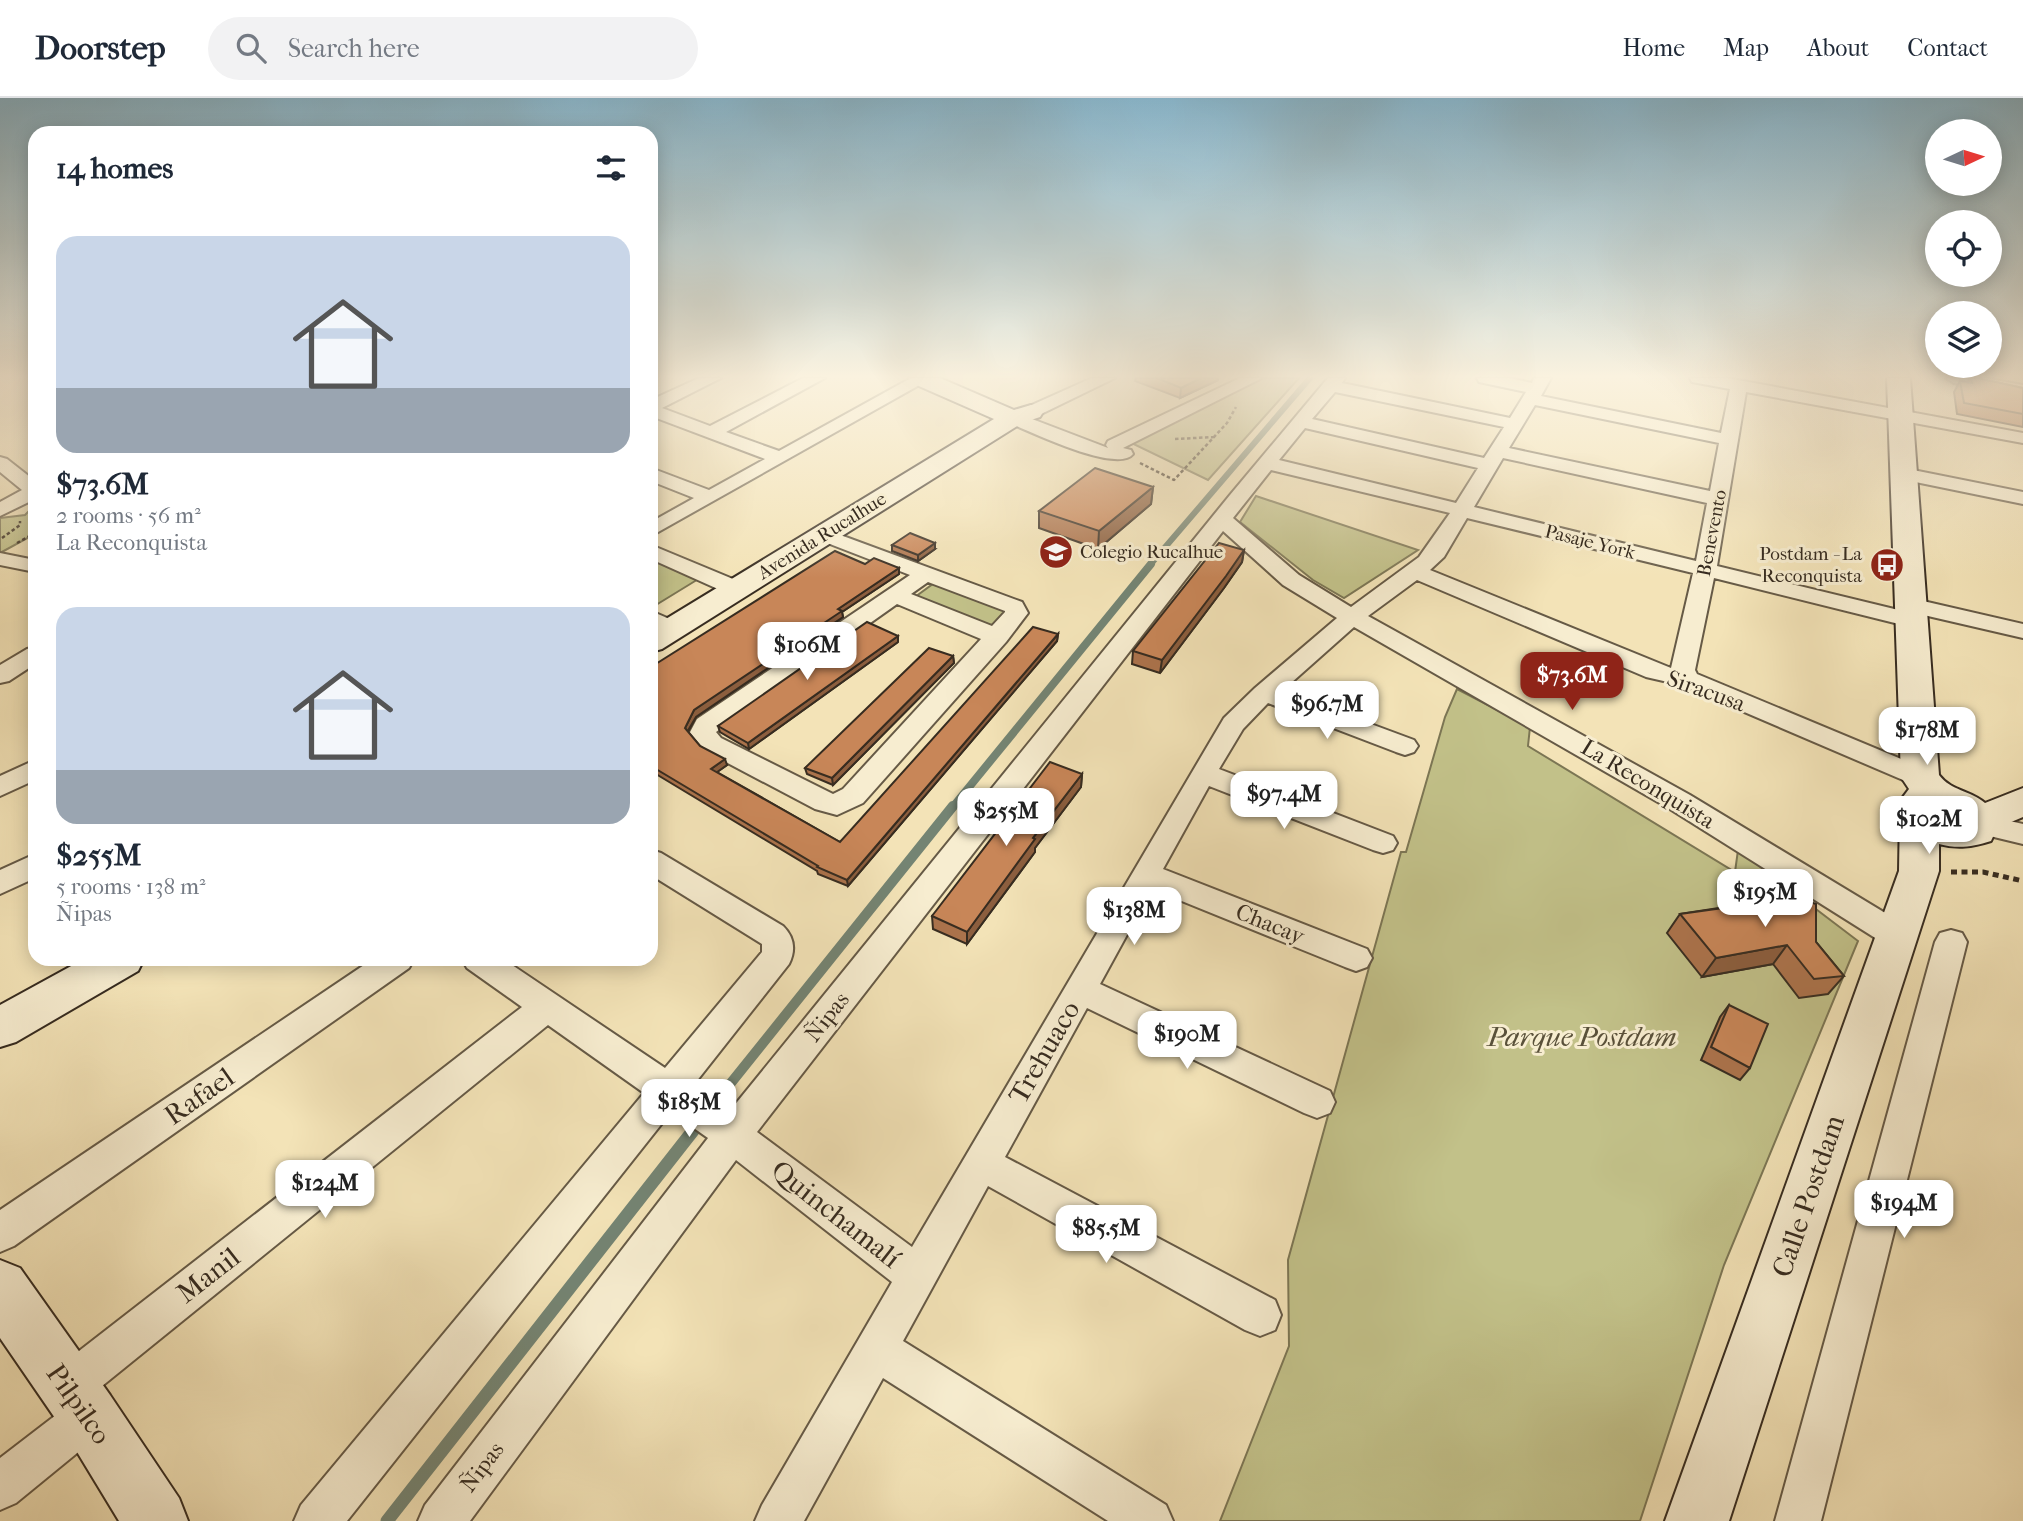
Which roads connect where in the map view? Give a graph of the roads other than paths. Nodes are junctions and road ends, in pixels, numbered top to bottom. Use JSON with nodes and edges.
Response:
{"nodes":[{"id":1,"x":744,"y":444,"type":"edge"},
{"id":2,"x":804,"y":444,"type":"edge"},
{"id":3,"x":954,"y":444,"type":"edge"},
{"id":4,"x":959,"y":444,"type":"edge"},
{"id":5,"x":1086,"y":444,"type":"edge"},
{"id":6,"x":1130,"y":444,"type":"edge"},
{"id":7,"x":1283,"y":444,"type":"edge"},
{"id":8,"x":1422,"y":444,"type":"edge"},
{"id":9,"x":1502,"y":444,"type":"edge"},
{"id":10,"x":1728,"y":444,"type":"edge"},
{"id":11,"x":1901,"y":444,"type":"edge"},
{"id":12,"x":780,"y":458,"type":"junction"},
{"id":13,"x":1494,"y":458,"type":"junction"},
{"id":14,"x":0,"y":463,"type":"edge"},
{"id":15,"x":1268,"y":463,"type":"junction"},
{"id":16,"x":1903,"y":474,"type":"junction"},
{"id":17,"x":658,"y":477,"type":"edge"},
{"id":18,"x":28,"y":485,"type":"edge"},
{"id":19,"x":28,"y":494,"type":"edge"},
{"id":20,"x":710,"y":497,"type":"junction"},
{"id":21,"x":2023,"y":498,"type":"edge"},
{"id":22,"x":1718,"y":499,"type":"junction"},
{"id":23,"x":0,"y":510,"type":"edge"},
{"id":24,"x":1461,"y":510,"type":"junction"},
{"id":25,"x":1222,"y":519,"type":"junction"},
{"id":26,"x":658,"y":526,"type":"edge"},
{"id":27,"x":824,"y":536,"type":"junction"},
{"id":28,"x":658,"y":554,"type":"edge"},
{"id":29,"x":0,"y":559,"type":"edge"},
{"id":30,"x":28,"y":565,"type":"edge"},
{"id":31,"x":1705,"y":570,"type":"junction"},
{"id":32,"x":1414,"y":571,"type":"junction"},
{"id":33,"x":924,"y":575,"type":"junction"},
{"id":34,"x":727,"y":585,"type":"junction"},
{"id":35,"x":894,"y":595,"type":"junction"},
{"id":36,"x":1911,"y":612,"type":"junction"},
{"id":37,"x":1352,"y":617,"type":"junction"},
{"id":38,"x":658,"y":625,"type":"edge"},
{"id":39,"x":2023,"y":631,"type":"edge"},
{"id":40,"x":998,"y":637,"type":"junction"},
{"id":41,"x":28,"y":658,"type":"edge"},
{"id":42,"x":0,"y":676,"type":"edge"},
{"id":43,"x":1688,"y":679,"type":"junction"},
{"id":44,"x":1264,"y":693,"type":"junction"},
{"id":45,"x":1405,"y":746,"type":"dead end"},
{"id":46,"x":28,"y":773,"type":"edge"},
{"id":47,"x":1203,"y":773,"type":"junction"},
{"id":48,"x":0,"y":787,"type":"edge"},
{"id":49,"x":1925,"y":796,"type":"junction"},
{"id":50,"x":2023,"y":801,"type":"edge"},
{"id":51,"x":1975,"y":826,"type":"junction"},
{"id":52,"x":2023,"y":834,"type":"edge"},
{"id":53,"x":1383,"y":843,"type":"dead end"},
{"id":54,"x":658,"y":865,"type":"edge"},
{"id":55,"x":28,"y":868,"type":"edge"},
{"id":56,"x":1919,"y":871,"type":"junction"},
{"id":57,"x":1145,"y":874,"type":"junction"},
{"id":58,"x":0,"y":883,"type":"edge"},
{"id":59,"x":1899,"y":937,"type":"junction"},
{"id":60,"x":1951,"y":942,"type":"dead end"},
{"id":61,"x":1356,"y":958,"type":"dead end"},
{"id":62,"x":58,"y":966,"type":"edge"},
{"id":63,"x":110,"y":966,"type":"edge"},
{"id":64,"x":388,"y":966,"type":"edge"},
{"id":65,"x":488,"y":966,"type":"edge"},
{"id":66,"x":1080,"y":990,"type":"junction"},
{"id":67,"x":0,"y":998,"type":"edge"},
{"id":68,"x":546,"y":1007,"type":"junction"},
{"id":69,"x":0,"y":1028,"type":"edge"},
{"id":70,"x":677,"y":1097,"type":"junction"},
{"id":71,"x":1317,"y":1102,"type":"dead end"},
{"id":72,"x":728,"y":1131,"type":"junction"},
{"id":73,"x":981,"y":1163,"type":"junction"},
{"id":74,"x":0,"y":1233,"type":"edge"},
{"id":75,"x":917,"y":1276,"type":"junction"},
{"id":76,"x":0,"y":1288,"type":"edge"},
{"id":77,"x":1260,"y":1315,"type":"dead end"},
{"id":78,"x":876,"y":1349,"type":"junction"},
{"id":79,"x":78,"y":1402,"type":"junction"},
{"id":80,"x":0,"y":1487,"type":"edge"},
{"id":81,"x":156,"y":1521,"type":"edge"},
{"id":82,"x":317,"y":1521,"type":"edge"},
{"id":83,"x":441,"y":1521,"type":"edge"},
{"id":84,"x":778,"y":1521,"type":"edge"},
{"id":85,"x":1150,"y":1521,"type":"edge"},
{"id":86,"x":1697,"y":1521,"type":"edge"},
{"id":87,"x":1798,"y":1521,"type":"edge"}],
"edges":[{"from":1,"to":12,"type":"street"},
{"from":2,"to":12,"type":"street"},
{"from":3,"to":34,"type":"street","name":"Avenida Rucalhue"},
{"from":4,"to":27,"type":"street","name":"Avenida Rucalhue"},
{"from":5,"to":6,"type":"street"},
{"from":7,"to":15,"type":"street","name":"Ñipas"},
{"from":8,"to":13,"type":"street"},
{"from":9,"to":13,"type":"street","name":"Trehuaco"},
{"from":10,"to":22,"type":"street","name":"Benevento"},
{"from":11,"to":16,"type":"street","name":"Calle Postdam"},
{"from":12,"to":20,"type":"street"},
{"from":13,"to":22,"type":"street"},
{"from":13,"to":24,"type":"street","name":"Trehuaco"},
{"from":14,"to":18,"type":"street"},
{"from":15,"to":24,"type":"street","name":"Pasaje York"},
{"from":15,"to":25,"type":"street","name":"Ñipas"},
{"from":16,"to":21,"type":"street"},
{"from":16,"to":36,"type":"street","name":"Calle Postdam"},
{"from":17,"to":20,"type":"street"},
{"from":19,"to":23,"type":"street"},
{"from":20,"to":26,"type":"street"},
{"from":22,"to":31,"type":"street","name":"Benevento"},
{"from":24,"to":31,"type":"street","name":"Pasaje York"},
{"from":24,"to":32,"type":"street","name":"Trehuaco"},
{"from":25,"to":37,"type":"street","name":"La Reconquista"},
{"from":25,"to":72,"type":"street","name":"Ñipas"},
{"from":27,"to":33,"type":"street"},
{"from":27,"to":34,"type":"street","name":"Avenida Rucalhue"},
{"from":28,"to":34,"type":"street"},
{"from":29,"to":30,"type":"street"},
{"from":31,"to":36,"type":"street","name":"Pasaje York"},
{"from":31,"to":43,"type":"street","name":"Benevento"},
{"from":32,"to":37,"type":"street","name":"Trehuaco"},
{"from":32,"to":43,"type":"street","name":"Siracusa"},
{"from":33,"to":35,"type":"street"},
{"from":33,"to":40,"type":"street"},
{"from":34,"to":38,"type":"street","name":"Avenida Rucalhue"},
{"from":35,"to":40,"type":"street"},
{"from":35,"to":40,"type":"street"},
{"from":36,"to":39,"type":"street","name":"Pasaje York"},
{"from":36,"to":49,"type":"street","name":"Calle Postdam"},
{"from":37,"to":44,"type":"street","name":"Trehuaco"},
{"from":37,"to":59,"type":"street","name":"La Reconquista"},
{"from":41,"to":42,"type":"street"},
{"from":43,"to":49,"type":"street","name":"Siracusa"},
{"from":44,"to":45,"type":"street"},
{"from":44,"to":47,"type":"street","name":"Trehuaco"},
{"from":46,"to":48,"type":"street"},
{"from":47,"to":53,"type":"street"},
{"from":47,"to":57,"type":"street","name":"Trehuaco"},
{"from":49,"to":51,"type":"street"},
{"from":49,"to":56,"type":"street","name":"Calle Postdam"},
{"from":50,"to":51,"type":"street"},
{"from":51,"to":52,"type":"street"},
{"from":51,"to":56,"type":"street"},
{"from":54,"to":70,"type":"street"},
{"from":55,"to":58,"type":"street"},
{"from":56,"to":59,"type":"street","name":"Calle Postdam"},
{"from":57,"to":61,"type":"street","name":"Chacay"},
{"from":57,"to":66,"type":"street","name":"Trehuaco"},
{"from":59,"to":86,"type":"street","name":"Calle Postdam"},
{"from":60,"to":87,"type":"street"},
{"from":62,"to":67,"type":"street"},
{"from":63,"to":69,"type":"street"},
{"from":64,"to":74,"type":"street","name":"Rafael"},
{"from":65,"to":68,"type":"street","name":"Quinchamalí"},
{"from":66,"to":71,"type":"street"},
{"from":66,"to":73,"type":"street","name":"Trehuaco"},
{"from":68,"to":70,"type":"street","name":"Quinchamalí"},
{"from":68,"to":79,"type":"street","name":"Manil"},
{"from":70,"to":72,"type":"street","name":"Quinchamalí"},
{"from":70,"to":82,"type":"street"},
{"from":72,"to":75,"type":"street","name":"Quinchamalí"},
{"from":72,"to":83,"type":"street","name":"Ñipas"},
{"from":73,"to":75,"type":"street","name":"Trehuaco"},
{"from":73,"to":77,"type":"street"},
{"from":75,"to":78,"type":"street","name":"Trehuaco"},
{"from":76,"to":79,"type":"street","name":"Pilpilco"},
{"from":78,"to":84,"type":"street","name":"Trehuaco"},
{"from":78,"to":85,"type":"street"},
{"from":79,"to":80,"type":"street","name":"Manil"},
{"from":79,"to":81,"type":"street","name":"Pilpilco"}]}
